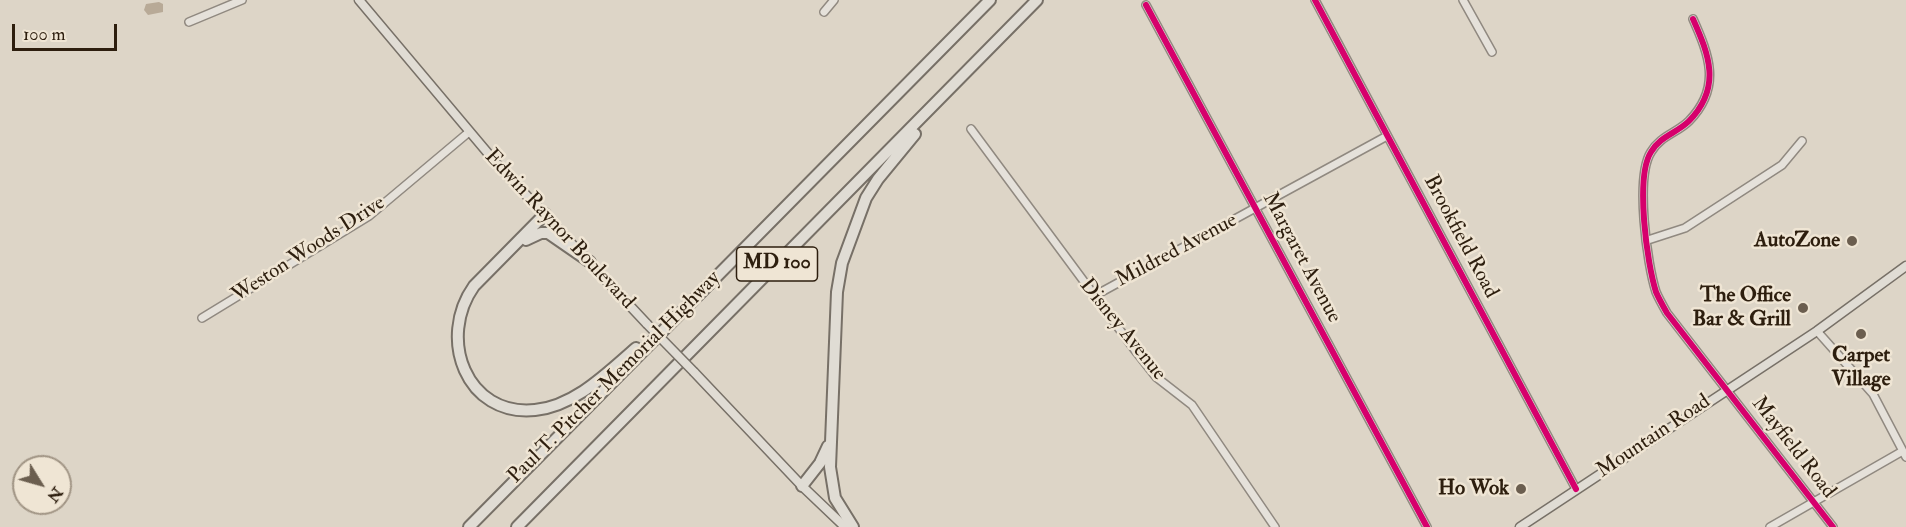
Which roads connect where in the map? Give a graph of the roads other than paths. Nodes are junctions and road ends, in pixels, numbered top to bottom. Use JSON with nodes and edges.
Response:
{"nodes":[{"id":1,"x":242,"y":0,"type":"edge"},
{"id":2,"x":359,"y":0,"type":"edge"},
{"id":3,"x":834,"y":0,"type":"edge"},
{"id":4,"x":990,"y":0,"type":"edge"},
{"id":5,"x":1039,"y":0,"type":"edge"},
{"id":6,"x":1315,"y":0,"type":"edge"},
{"id":7,"x":1463,"y":0,"type":"edge"},
{"id":8,"x":1146,"y":4,"type":"dead end"},
{"id":9,"x":824,"y":12,"type":"dead end"},
{"id":10,"x":1693,"y":19,"type":"dead end"},
{"id":11,"x":189,"y":22,"type":"dead end"},
{"id":12,"x":1492,"y":52,"type":"dead end"},
{"id":13,"x":971,"y":129,"type":"dead end"},
{"id":14,"x":469,"y":132,"type":"junction"},
{"id":15,"x":1387,"y":136,"type":"junction"},
{"id":16,"x":1802,"y":141,"type":"dead end"},
{"id":17,"x":1256,"y":209,"type":"junction"},
{"id":18,"x":545,"y":214,"type":"junction"},
{"id":19,"x":1648,"y":240,"type":"junction"},
{"id":20,"x":512,"y":251,"type":"junction"},
{"id":21,"x":590,"y":262,"type":"junction"},
{"id":22,"x":1906,"y":266,"type":"edge"},
{"id":23,"x":1094,"y":296,"type":"junction"},
{"id":24,"x":695,"y":297,"type":"junction"},
{"id":25,"x":202,"y":318,"type":"dead end"},
{"id":26,"x":1817,"y":331,"type":"junction"},
{"id":27,"x":1727,"y":388,"type":"junction"},
{"id":28,"x":831,"y":440,"type":"junction"},
{"id":29,"x":1904,"y":455,"type":"edge"},
{"id":30,"x":802,"y":486,"type":"junction"},
{"id":31,"x":1576,"y":489,"type":"junction"},
{"id":32,"x":1814,"y":502,"type":"junction"},
{"id":33,"x":469,"y":527,"type":"edge"},
{"id":34,"x":517,"y":527,"type":"edge"},
{"id":35,"x":845,"y":527,"type":"edge"},
{"id":36,"x":853,"y":527,"type":"edge"},
{"id":37,"x":1275,"y":527,"type":"edge"},
{"id":38,"x":1428,"y":527,"type":"edge"},
{"id":39,"x":1520,"y":527,"type":"edge"},
{"id":40,"x":1770,"y":527,"type":"edge"},
{"id":41,"x":1833,"y":527,"type":"edge"}],
"edges":[{"from":1,"to":11,"type":"street"},
{"from":2,"to":14,"type":"main road","name":"Edwin Raynor Boulevard"},
{"from":3,"to":9,"type":"street"},
{"from":4,"to":24,"type":"highway","name":"Paul T. Pitcher Memorial Highway","number":"MD 100"},
{"from":5,"to":28,"type":"highway"},
{"from":5,"to":34,"type":"highway","name":"Paul T. Pitcher Memorial Highway","number":"MD 100"},
{"from":6,"to":15,"type":"street","name":"Brookfield Road"},
{"from":7,"to":12,"type":"street"},
{"from":8,"to":17,"type":"street","name":"Margaret Avenue"},
{"from":10,"to":19,"type":"street","name":"Mayfield Road"},
{"from":13,"to":23,"type":"street","name":"Disney Avenue"},
{"from":14,"to":18,"type":"main road","name":"Edwin Raynor Boulevard"},
{"from":14,"to":25,"type":"street","name":"Weston Woods Drive"},
{"from":15,"to":17,"type":"street","name":"Mildred Avenue"},
{"from":15,"to":31,"type":"street","name":"Brookfield Road"},
{"from":16,"to":19,"type":"street"},
{"from":17,"to":23,"type":"street","name":"Mildred Avenue"},
{"from":17,"to":38,"type":"street","name":"Margaret Avenue"},
{"from":18,"to":20,"type":"highway"},
{"from":18,"to":21,"type":"main road","name":"Edwin Raynor Boulevard"},
{"from":19,"to":27,"type":"street","name":"Mayfield Road"},
{"from":20,"to":21,"type":"highway"},
{"from":20,"to":24,"type":"highway"},
{"from":21,"to":30,"type":"main road","name":"Edwin Raynor Boulevard","bridge":true},
{"from":22,"to":26,"type":"main road","name":"Mountain Road"},
{"from":23,"to":37,"type":"street","name":"Disney Avenue"},
{"from":24,"to":33,"type":"highway","name":"Paul T. Pitcher Memorial Highway","number":"MD 100"},
{"from":26,"to":27,"type":"main road","name":"Mountain Road"},
{"from":26,"to":29,"type":"street"},
{"from":27,"to":31,"type":"main road","name":"Mountain Road"},
{"from":27,"to":32,"type":"street","name":"Mayfield Road"},
{"from":28,"to":30,"type":"highway"},
{"from":28,"to":36,"type":"highway"},
{"from":29,"to":32,"type":"street"},
{"from":30,"to":35,"type":"main road","name":"Edwin Raynor Boulevard"},
{"from":31,"to":39,"type":"main road","name":"Mountain Road"},
{"from":32,"to":40,"type":"street"},
{"from":32,"to":41,"type":"street","name":"Mayfield Road"}]}
